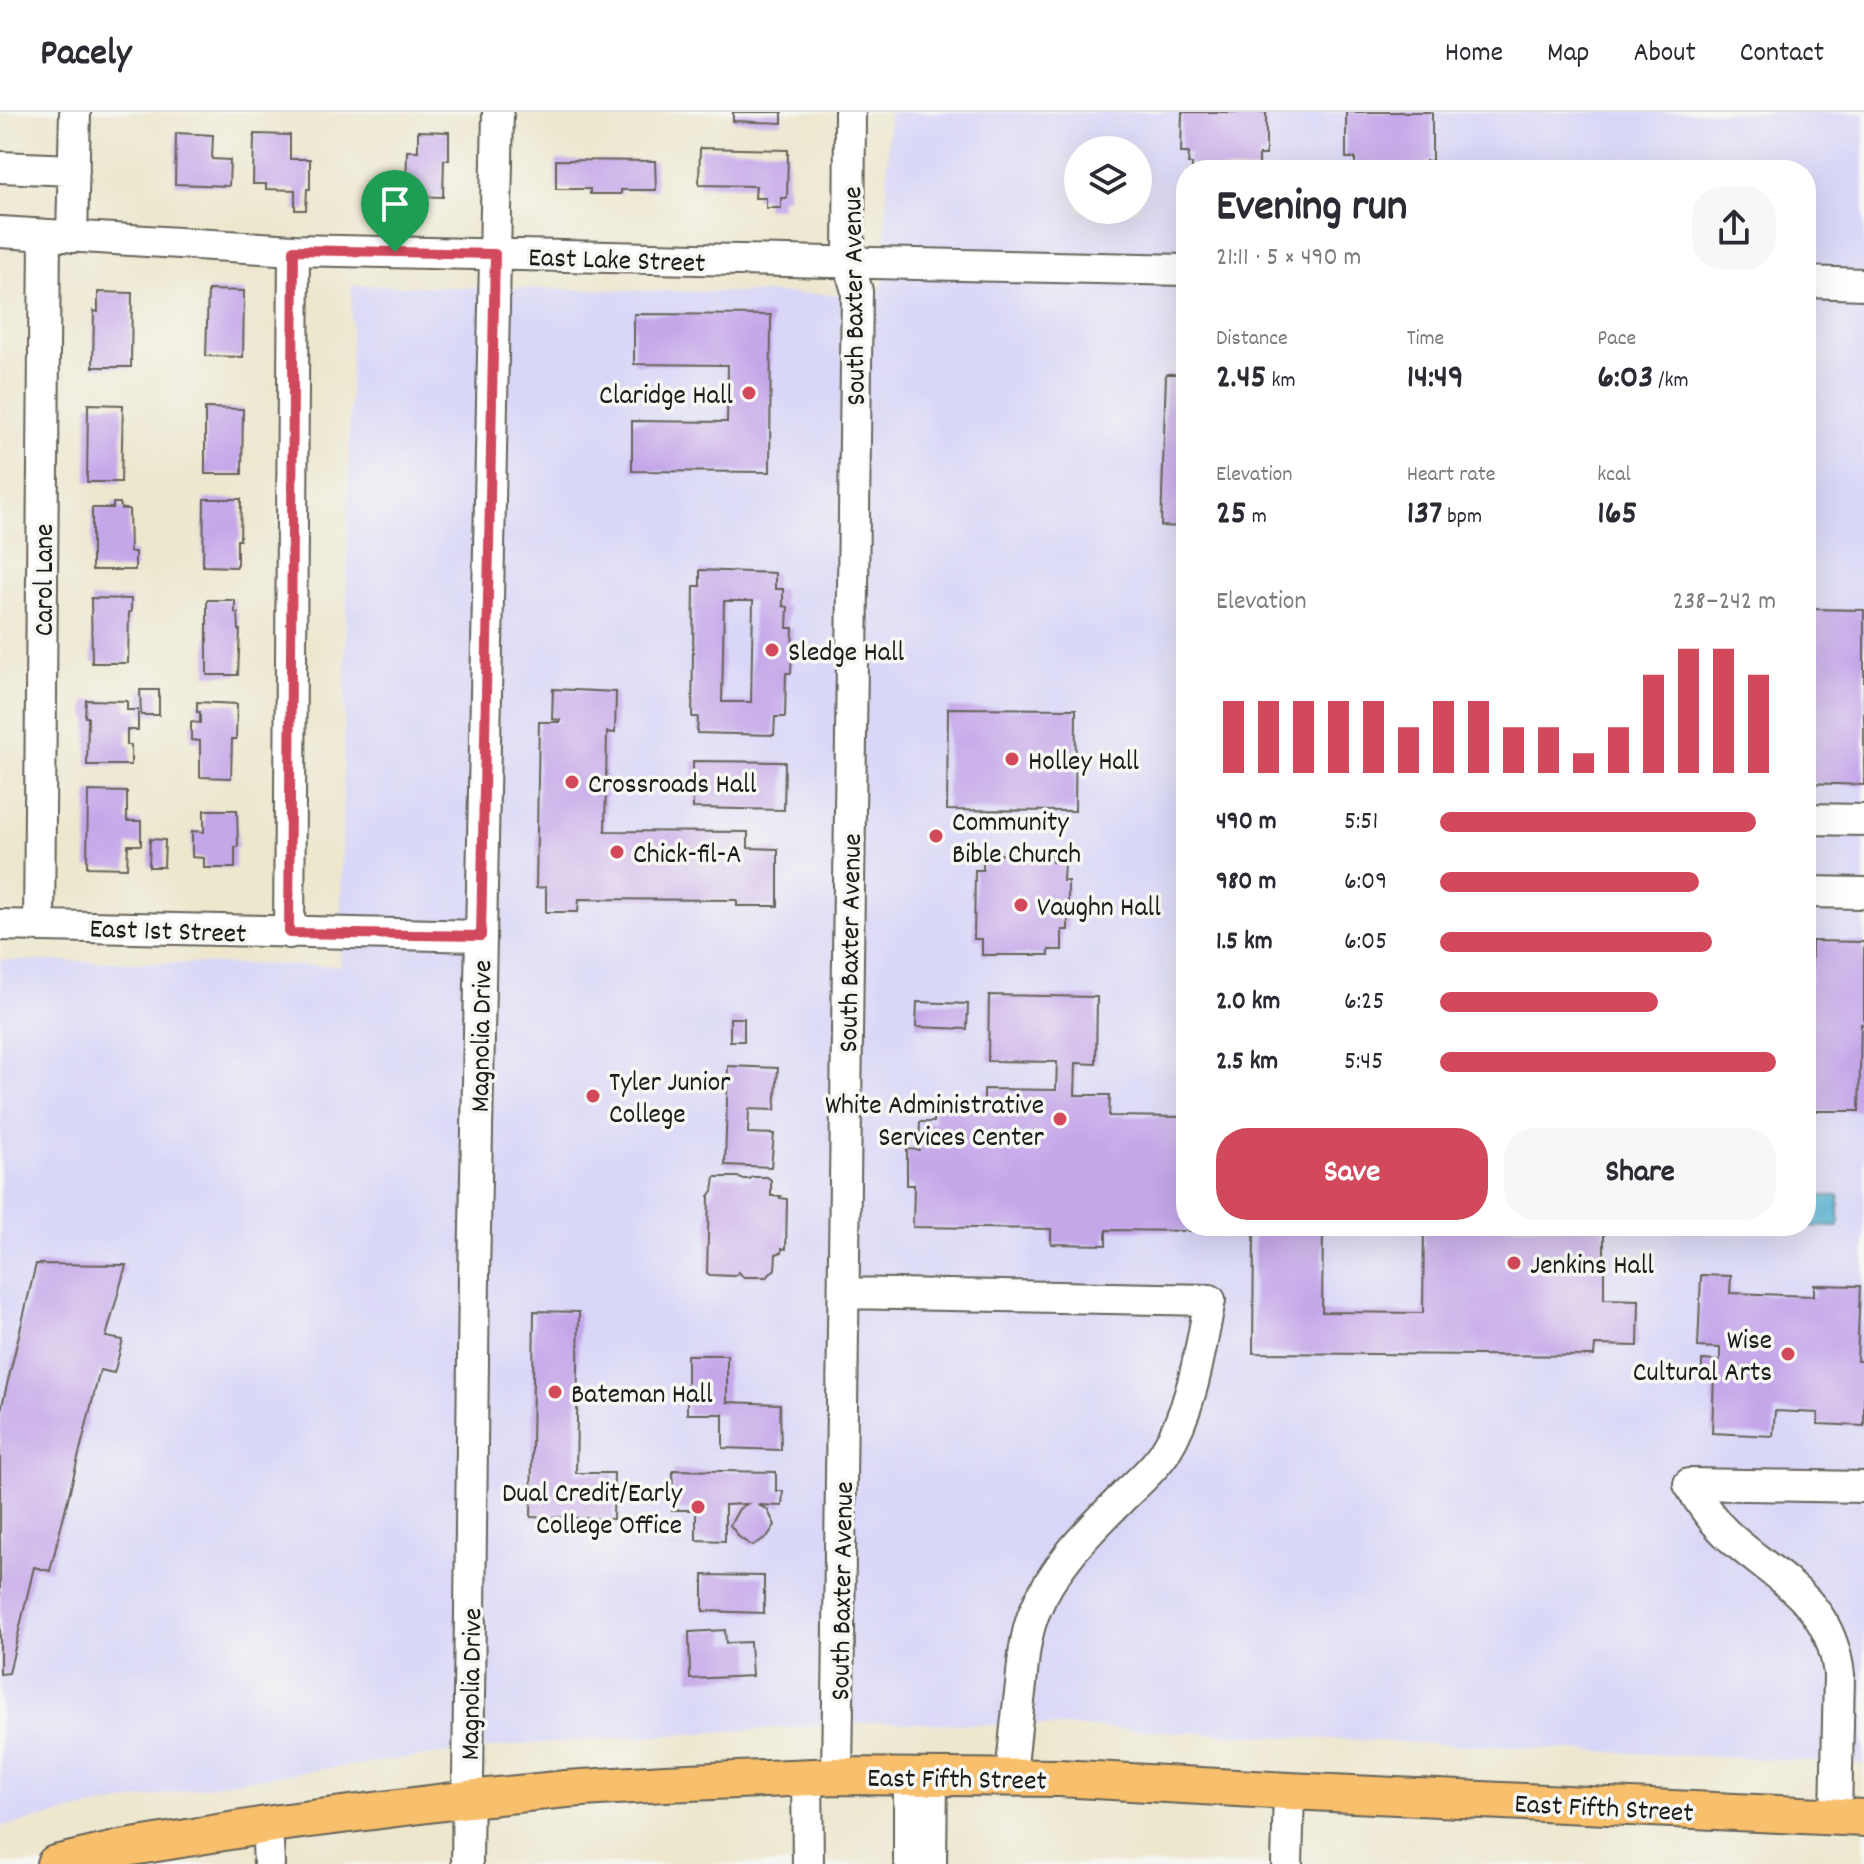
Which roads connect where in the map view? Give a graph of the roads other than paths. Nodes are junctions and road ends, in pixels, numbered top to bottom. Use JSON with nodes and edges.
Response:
{"nodes":[{"id":1,"x":75,"y":112,"type":"edge"},
{"id":2,"x":498,"y":112,"type":"edge"},
{"id":3,"x":850,"y":112,"type":"edge"},
{"id":4,"x":0,"y":167,"type":"edge"},
{"id":5,"x":74,"y":170,"type":"junction"},
{"id":6,"x":0,"y":232,"type":"edge"},
{"id":7,"x":59,"y":236,"type":"junction"},
{"id":8,"x":294,"y":250,"type":"junction"},
{"id":9,"x":495,"y":254,"type":"junction"},
{"id":10,"x":849,"y":264,"type":"junction"},
{"id":11,"x":1176,"y":270,"type":"edge"},
{"id":12,"x":1816,"y":282,"type":"edge"},
{"id":13,"x":1864,"y":284,"type":"edge"},
{"id":14,"x":1816,"y":819,"type":"edge"},
{"id":15,"x":1864,"y":820,"type":"edge"},
{"id":16,"x":1816,"y":892,"type":"edge"},
{"id":17,"x":1864,"y":893,"type":"edge"},
{"id":18,"x":0,"y":925,"type":"edge"},
{"id":19,"x":39,"y":926,"type":"junction"},
{"id":20,"x":289,"y":933,"type":"junction"},
{"id":21,"x":481,"y":936,"type":"junction"},
{"id":22,"x":844,"y":1293,"type":"junction"},
{"id":23,"x":1864,"y":1487,"type":"edge"},
{"id":24,"x":822,"y":1776,"type":"junction"},
{"id":25,"x":1011,"y":1776,"type":"junction"},
{"id":26,"x":921,"y":1777,"type":"junction"},
{"id":27,"x":1289,"y":1791,"type":"junction"},
{"id":28,"x":468,"y":1799,"type":"junction"},
{"id":29,"x":1850,"y":1817,"type":"edge"},
{"id":30,"x":267,"y":1825,"type":"junction"},
{"id":31,"x":154,"y":1854,"type":"edge"},
{"id":32,"x":915,"y":1863,"type":"edge"},
{"id":33,"x":55,"y":1864,"type":"edge"},
{"id":34,"x":269,"y":1864,"type":"edge"},
{"id":35,"x":467,"y":1864,"type":"edge"},
{"id":36,"x":808,"y":1864,"type":"edge"},
{"id":37,"x":1287,"y":1864,"type":"edge"}],
"edges":[{"from":1,"to":5,"type":"street","name":"Carol Lane"},
{"from":2,"to":9,"type":"street","name":"Magnolia Drive"},
{"from":3,"to":10,"type":"street","name":"South Baxter Avenue"},
{"from":4,"to":5,"type":"street"},
{"from":5,"to":7,"type":"street","name":"Carol Lane"},
{"from":6,"to":7,"type":"street","name":"East Lake Street"},
{"from":7,"to":8,"type":"street","name":"East Lake Street"},
{"from":7,"to":19,"type":"street","name":"Carol Lane"},
{"from":8,"to":9,"type":"street","name":"East Lake Street"},
{"from":8,"to":20,"type":"street"},
{"from":9,"to":10,"type":"street","name":"East Lake Street"},
{"from":9,"to":21,"type":"street","name":"Magnolia Drive"},
{"from":10,"to":11,"type":"street","name":"East Lake Street"},
{"from":10,"to":22,"type":"street","name":"South Baxter Avenue"},
{"from":12,"to":13,"type":"street"},
{"from":14,"to":15,"type":"street"},
{"from":16,"to":17,"type":"street"},
{"from":18,"to":19,"type":"street","name":"East 1st Street"},
{"from":19,"to":20,"type":"street","name":"East 1st Street"},
{"from":20,"to":21,"type":"street","name":"East 1st Street"},
{"from":21,"to":28,"type":"street","name":"Magnolia Drive"},
{"from":22,"to":24,"type":"street","name":"South Baxter Avenue"},
{"from":22,"to":25,"type":"street"},
{"from":23,"to":29,"type":"street"},
{"from":24,"to":26,"type":"main road","name":"East Fifth Street"},
{"from":24,"to":28,"type":"main road","name":"East Fifth Street"},
{"from":24,"to":36,"type":"street","name":"South Baxter Avenue"},
{"from":25,"to":26,"type":"main road","name":"East Fifth Street"},
{"from":25,"to":27,"type":"main road","name":"East Fifth Street"},
{"from":26,"to":32,"type":"street"},
{"from":27,"to":29,"type":"main road","name":"East Fifth Street"},
{"from":27,"to":37,"type":"street"},
{"from":28,"to":30,"type":"main road","name":"East Fifth Street"},
{"from":28,"to":35,"type":"street","name":"Magnolia Drive"},
{"from":30,"to":31,"type":"main road","name":"East Fifth Street"},
{"from":30,"to":34,"type":"street"},
{"from":31,"to":33,"type":"main road","name":"East Fifth Street"}]}
